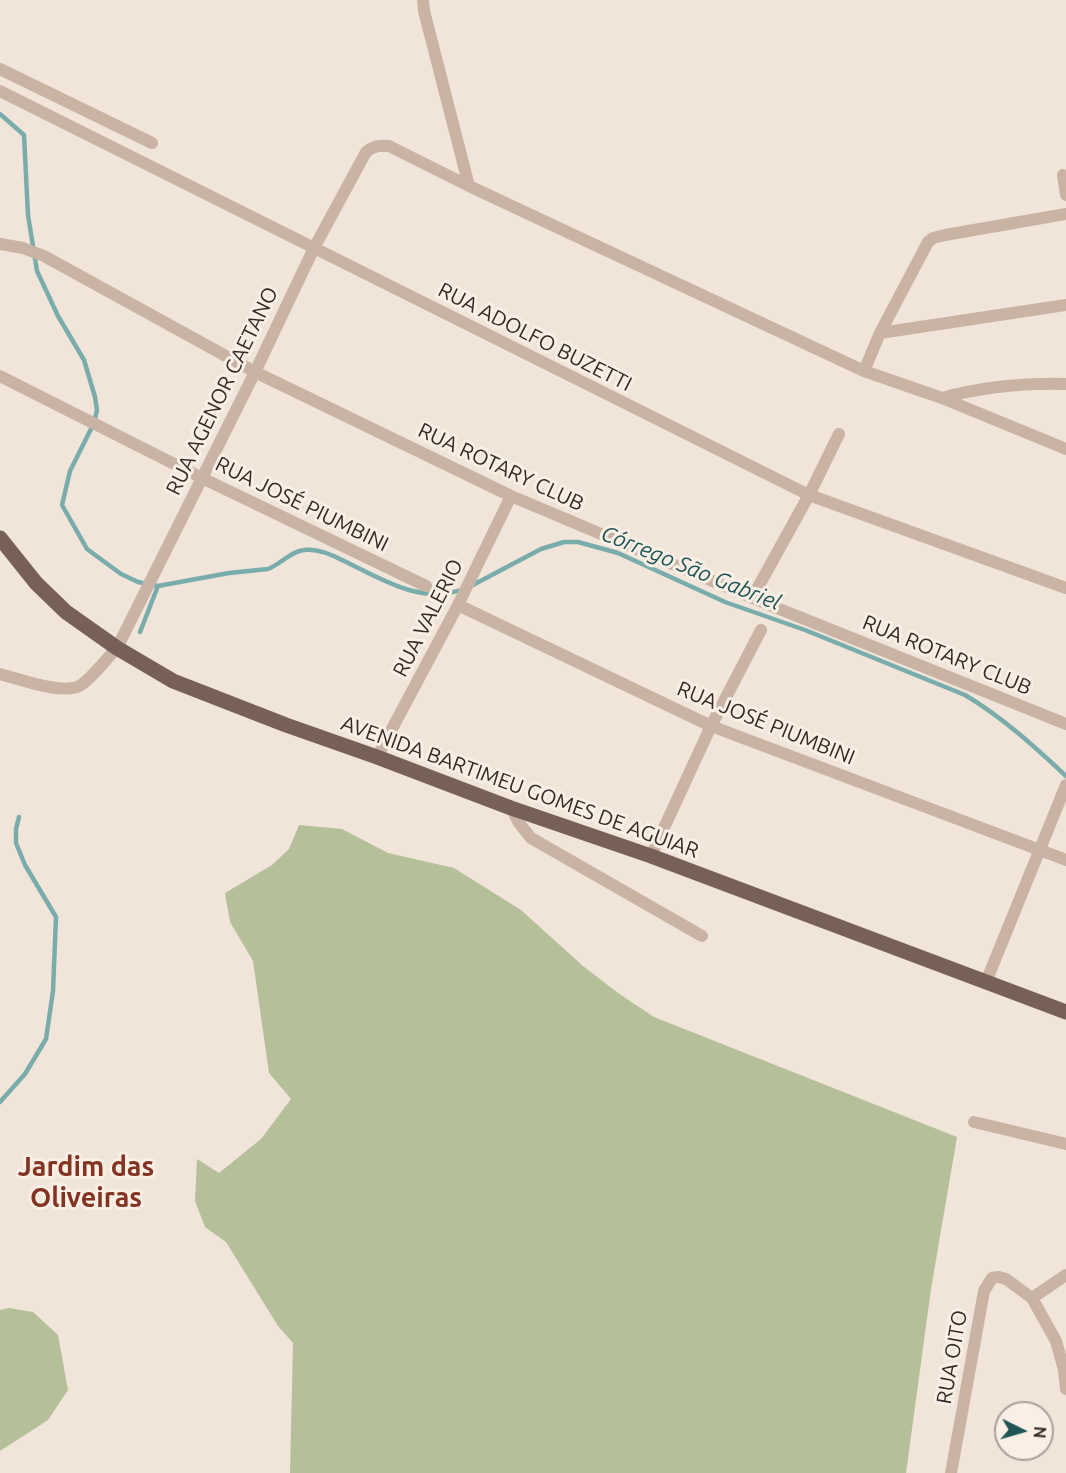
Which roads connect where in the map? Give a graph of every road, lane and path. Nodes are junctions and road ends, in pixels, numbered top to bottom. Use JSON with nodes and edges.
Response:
{"nodes":[{"id":1,"x":423,"y":0,"type":"edge"},
{"id":2,"x":0,"y":69,"type":"edge"},
{"id":3,"x":0,"y":91,"type":"edge"},
{"id":4,"x":152,"y":143,"type":"dead end"},
{"id":5,"x":1062,"y":175,"type":"dead end"},
{"id":6,"x":469,"y":186,"type":"junction"},
{"id":7,"x":1066,"y":195,"type":"edge"},
{"id":8,"x":1066,"y":214,"type":"edge"},
{"id":9,"x":0,"y":244,"type":"edge"},
{"id":10,"x":314,"y":248,"type":"junction"},
{"id":11,"x":1066,"y":305,"type":"edge"},
{"id":12,"x":880,"y":333,"type":"junction"},
{"id":13,"x":864,"y":371,"type":"junction"},
{"id":14,"x":255,"y":372,"type":"junction"},
{"id":15,"x":0,"y":376,"type":"edge"},
{"id":16,"x":1066,"y":384,"type":"edge"},
{"id":17,"x":942,"y":398,"type":"junction"},
{"id":18,"x":839,"y":434,"type":"dead end"},
{"id":19,"x":1066,"y":449,"type":"edge"},
{"id":20,"x":202,"y":478,"type":"junction"},
{"id":21,"x":809,"y":495,"type":"junction"},
{"id":22,"x":511,"y":496,"type":"junction"},
{"id":23,"x":0,"y":538,"type":"edge"},
{"id":24,"x":426,"y":586,"type":"dead end"},
{"id":25,"x":1066,"y":588,"type":"edge"},
{"id":26,"x":752,"y":598,"type":"junction"},
{"id":27,"x":460,"y":602,"type":"junction"},
{"id":28,"x":761,"y":630,"type":"dead end"},
{"id":29,"x":117,"y":648,"type":"junction"},
{"id":30,"x":0,"y":674,"type":"edge"},
{"id":31,"x":1066,"y":724,"type":"edge"},
{"id":32,"x":711,"y":726,"type":"junction"},
{"id":33,"x":377,"y":757,"type":"junction"},
{"id":34,"x":1065,"y":788,"type":"edge"},
{"id":35,"x":511,"y":808,"type":"junction"},
{"id":36,"x":1039,"y":849,"type":"junction"},
{"id":37,"x":651,"y":856,"type":"junction"},
{"id":38,"x":1066,"y":860,"type":"edge"},
{"id":39,"x":702,"y":936,"type":"dead end"},
{"id":40,"x":986,"y":982,"type":"junction"},
{"id":41,"x":1066,"y":1012,"type":"edge"},
{"id":42,"x":974,"y":1122,"type":"dead end"},
{"id":43,"x":1066,"y":1144,"type":"edge"},
{"id":44,"x":1066,"y":1275,"type":"edge"},
{"id":45,"x":1032,"y":1298,"type":"junction"},
{"id":46,"x":1066,"y":1389,"type":"edge"},
{"id":47,"x":951,"y":1473,"type":"edge"}],
"edges":[{"from":1,"to":6,"type":"street"},
{"from":2,"to":4,"type":"street"},
{"from":3,"to":10,"type":"street","name":"RUA ADOLFO BUZETTI"},
{"from":5,"to":7,"type":"street"},
{"from":6,"to":10,"type":"street","name":"RUA AGENOR CAETANO"},
{"from":6,"to":13,"type":"street"},
{"from":8,"to":12,"type":"street"},
{"from":9,"to":14,"type":"street","name":"RUA ROTARY CLUB"},
{"from":10,"to":14,"type":"street","name":"RUA AGENOR CAETANO"},
{"from":10,"to":21,"type":"street","name":"RUA ADOLFO BUZETTI"},
{"from":11,"to":12,"type":"street"},
{"from":12,"to":13,"type":"street"},
{"from":13,"to":17,"type":"street"},
{"from":14,"to":20,"type":"street","name":"RUA AGENOR CAETANO"},
{"from":14,"to":22,"type":"street","name":"RUA ROTARY CLUB"},
{"from":15,"to":20,"type":"street","name":"RUA JOSÉ PIUMBINI"},
{"from":16,"to":17,"type":"street"},
{"from":17,"to":19,"type":"street"},
{"from":18,"to":21,"type":"street"},
{"from":20,"to":24,"type":"street","name":"RUA JOSÉ PIUMBINI"},
{"from":20,"to":29,"type":"street","name":"RUA AGENOR CAETANO"},
{"from":21,"to":25,"type":"street","name":"RUA ADOLFO BUZETTI"},
{"from":21,"to":26,"type":"street"},
{"from":22,"to":26,"type":"street","name":"RUA ROTARY CLUB"},
{"from":22,"to":27,"type":"street","name":"RUA VALERIO"},
{"from":23,"to":29,"type":"main road","name":"AVENIDA BARTIMEU GOMES DE AGUIAR"},
{"from":26,"to":31,"type":"street","name":"RUA ROTARY CLUB"},
{"from":27,"to":32,"type":"street","name":"RUA JOSÉ PIUMBINI"},
{"from":27,"to":33,"type":"street","name":"RUA VALERIO"},
{"from":28,"to":32,"type":"street"},
{"from":29,"to":30,"type":"street","name":"RUA AGENOR CAETANO"},
{"from":29,"to":33,"type":"main road","name":"AVENIDA BARTIMEU GOMES DE AGUIAR"},
{"from":32,"to":36,"type":"street","name":"RUA JOSÉ PIUMBINI"},
{"from":32,"to":37,"type":"street"},
{"from":33,"to":35,"type":"main road","name":"AVENIDA BARTIMEU GOMES DE AGUIAR"},
{"from":34,"to":36,"type":"street"},
{"from":35,"to":37,"type":"main road","name":"AVENIDA BARTIMEU GOMES DE AGUIAR"},
{"from":35,"to":39,"type":"street"},
{"from":36,"to":38,"type":"street","name":"RUA JOSÉ PIUMBINI"},
{"from":36,"to":40,"type":"street"},
{"from":37,"to":40,"type":"main road","name":"AVENIDA BARTIMEU GOMES DE AGUIAR"},
{"from":40,"to":41,"type":"main road","name":"AVENIDA BARTIMEU GOMES DE AGUIAR"},
{"from":42,"to":43,"type":"street"},
{"from":44,"to":45,"type":"street"},
{"from":45,"to":46,"type":"street"},
{"from":45,"to":47,"type":"street","name":"RUA OITO"}]}
